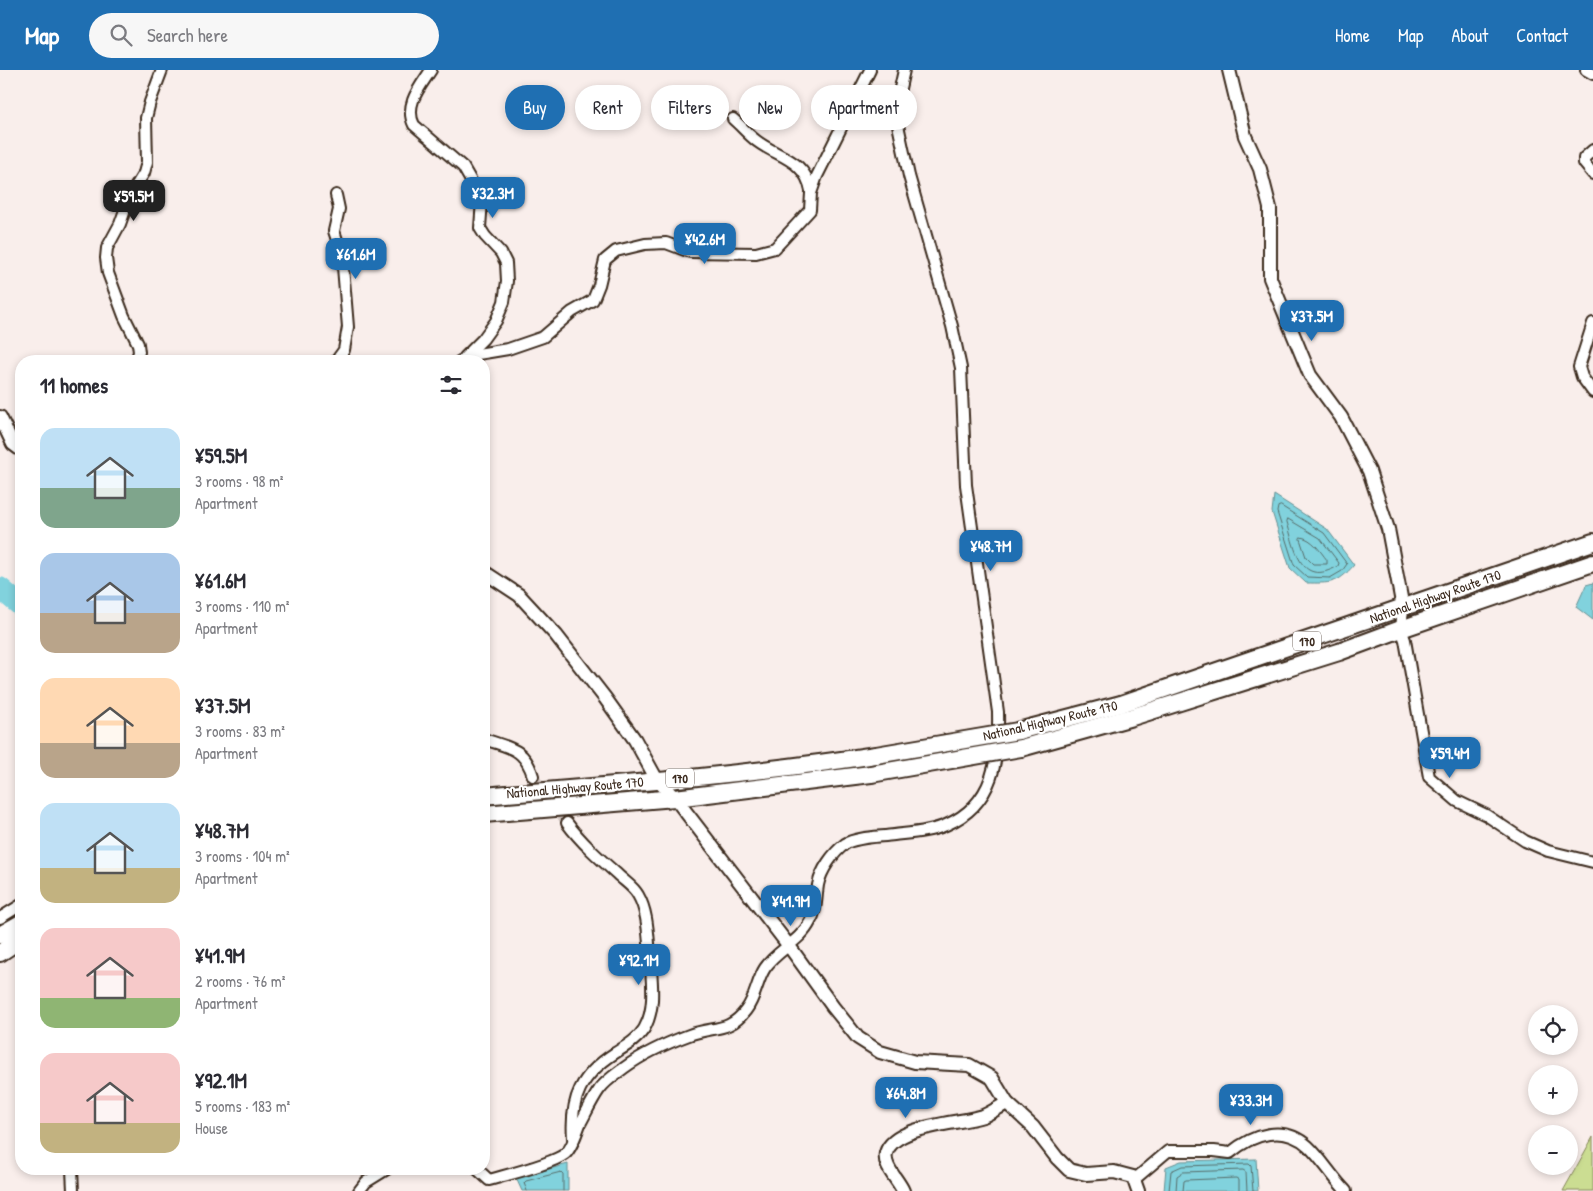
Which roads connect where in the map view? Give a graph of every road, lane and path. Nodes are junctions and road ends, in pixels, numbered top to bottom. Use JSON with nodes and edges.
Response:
{"nodes":[{"id":1,"x":162,"y":70,"type":"edge"},
{"id":2,"x":431,"y":70,"type":"edge"},
{"id":3,"x":870,"y":70,"type":"edge"},
{"id":4,"x":904,"y":70,"type":"edge"},
{"id":5,"x":1229,"y":70,"type":"edge"},
{"id":6,"x":1586,"y":70,"type":"edge"},
{"id":7,"x":1593,"y":74,"type":"edge"},
{"id":8,"x":733,"y":119,"type":"dead end"},
{"id":9,"x":1593,"y":150,"type":"edge"},
{"id":10,"x":1593,"y":174,"type":"edge"},
{"id":11,"x":811,"y":193,"type":"junction"},
{"id":12,"x":336,"y":195,"type":"dead end"},
{"id":13,"x":1593,"y":323,"type":"edge"},
{"id":14,"x":138,"y":355,"type":"edge"},
{"id":15,"x":340,"y":355,"type":"edge"},
{"id":16,"x":466,"y":355,"type":"edge"},
{"id":17,"x":475,"y":355,"type":"edge"},
{"id":18,"x":1593,"y":392,"type":"edge"},
{"id":19,"x":0,"y":417,"type":"edge"},
{"id":20,"x":15,"y":446,"type":"edge"},
{"id":21,"x":1593,"y":542,"type":"edge"},
{"id":22,"x":1593,"y":563,"type":"edge"},
{"id":23,"x":490,"y":576,"type":"edge"},
{"id":24,"x":1403,"y":608,"type":"junction"},
{"id":25,"x":1401,"y":628,"type":"junction"},
{"id":26,"x":490,"y":741,"type":"edge"},
{"id":27,"x":532,"y":776,"type":"tunnel mouth"},
{"id":28,"x":657,"y":780,"type":"junction"},
{"id":29,"x":490,"y":795,"type":"edge"},
{"id":30,"x":675,"y":798,"type":"junction"},
{"id":31,"x":490,"y":813,"type":"edge"},
{"id":32,"x":567,"y":823,"type":"tunnel mouth"},
{"id":33,"x":1593,"y":862,"type":"edge"},
{"id":34,"x":15,"y":908,"type":"edge"},
{"id":35,"x":0,"y":918,"type":"edge"},
{"id":36,"x":15,"y":926,"type":"edge"},
{"id":37,"x":0,"y":935,"type":"edge"},
{"id":38,"x":15,"y":943,"type":"edge"},
{"id":39,"x":789,"y":946,"type":"junction"},
{"id":40,"x":0,"y":953,"type":"edge"},
{"id":41,"x":1007,"y":1102,"type":"junction"},
{"id":42,"x":573,"y":1140,"type":"junction"},
{"id":43,"x":72,"y":1175,"type":"edge"},
{"id":44,"x":378,"y":1175,"type":"edge"},
{"id":45,"x":484,"y":1175,"type":"edge"},
{"id":46,"x":1133,"y":1177,"type":"junction"},
{"id":47,"x":73,"y":1191,"type":"edge"},
{"id":48,"x":359,"y":1191,"type":"edge"},
{"id":49,"x":903,"y":1191,"type":"edge"},
{"id":50,"x":1138,"y":1191,"type":"edge"},
{"id":51,"x":1346,"y":1191,"type":"edge"}],
"edges":[{"from":1,"to":14,"type":"street"},
{"from":2,"to":16,"type":"street"},
{"from":3,"to":11,"type":"street"},
{"from":4,"to":39,"type":"street"},
{"from":5,"to":24,"type":"street"},
{"from":6,"to":7,"type":"street"},
{"from":8,"to":11,"type":"street"},
{"from":9,"to":10,"type":"street"},
{"from":11,"to":17,"type":"street"},
{"from":12,"to":15,"type":"street"},
{"from":13,"to":18,"type":"street"},
{"from":19,"to":20,"type":"street"},
{"from":21,"to":24,"type":"highway","name":"National Highway Route 170","number":"170"},
{"from":22,"to":25,"type":"highway","name":"National Highway Route 170","number":"170"},
{"from":23,"to":28,"type":"street"},
{"from":24,"to":25,"type":"street"},
{"from":24,"to":28,"type":"highway","name":"National Highway Route 170","number":"170","bridge":true},
{"from":25,"to":30,"type":"highway","name":"National Highway Route 170","number":"170","bridge":true},
{"from":25,"to":33,"type":"street"},
{"from":26,"to":27,"type":"street"},
{"from":28,"to":29,"type":"highway","name":"National Highway Route 170","number":"170"},
{"from":28,"to":30,"type":"street"},
{"from":30,"to":31,"type":"highway","name":"National Highway Route 170","number":"170"},
{"from":30,"to":39,"type":"street"},
{"from":32,"to":42,"type":"street"},
{"from":34,"to":35,"type":"street"},
{"from":36,"to":37,"type":"highway"},
{"from":38,"to":40,"type":"highway"},
{"from":39,"to":41,"type":"street"},
{"from":39,"to":42,"type":"street"},
{"from":41,"to":46,"type":"street"},
{"from":41,"to":49,"type":"street"},
{"from":42,"to":45,"type":"street"},
{"from":43,"to":47,"type":"street"},
{"from":44,"to":48,"type":"street"},
{"from":46,"to":50,"type":"street"},
{"from":46,"to":51,"type":"street"}]}
